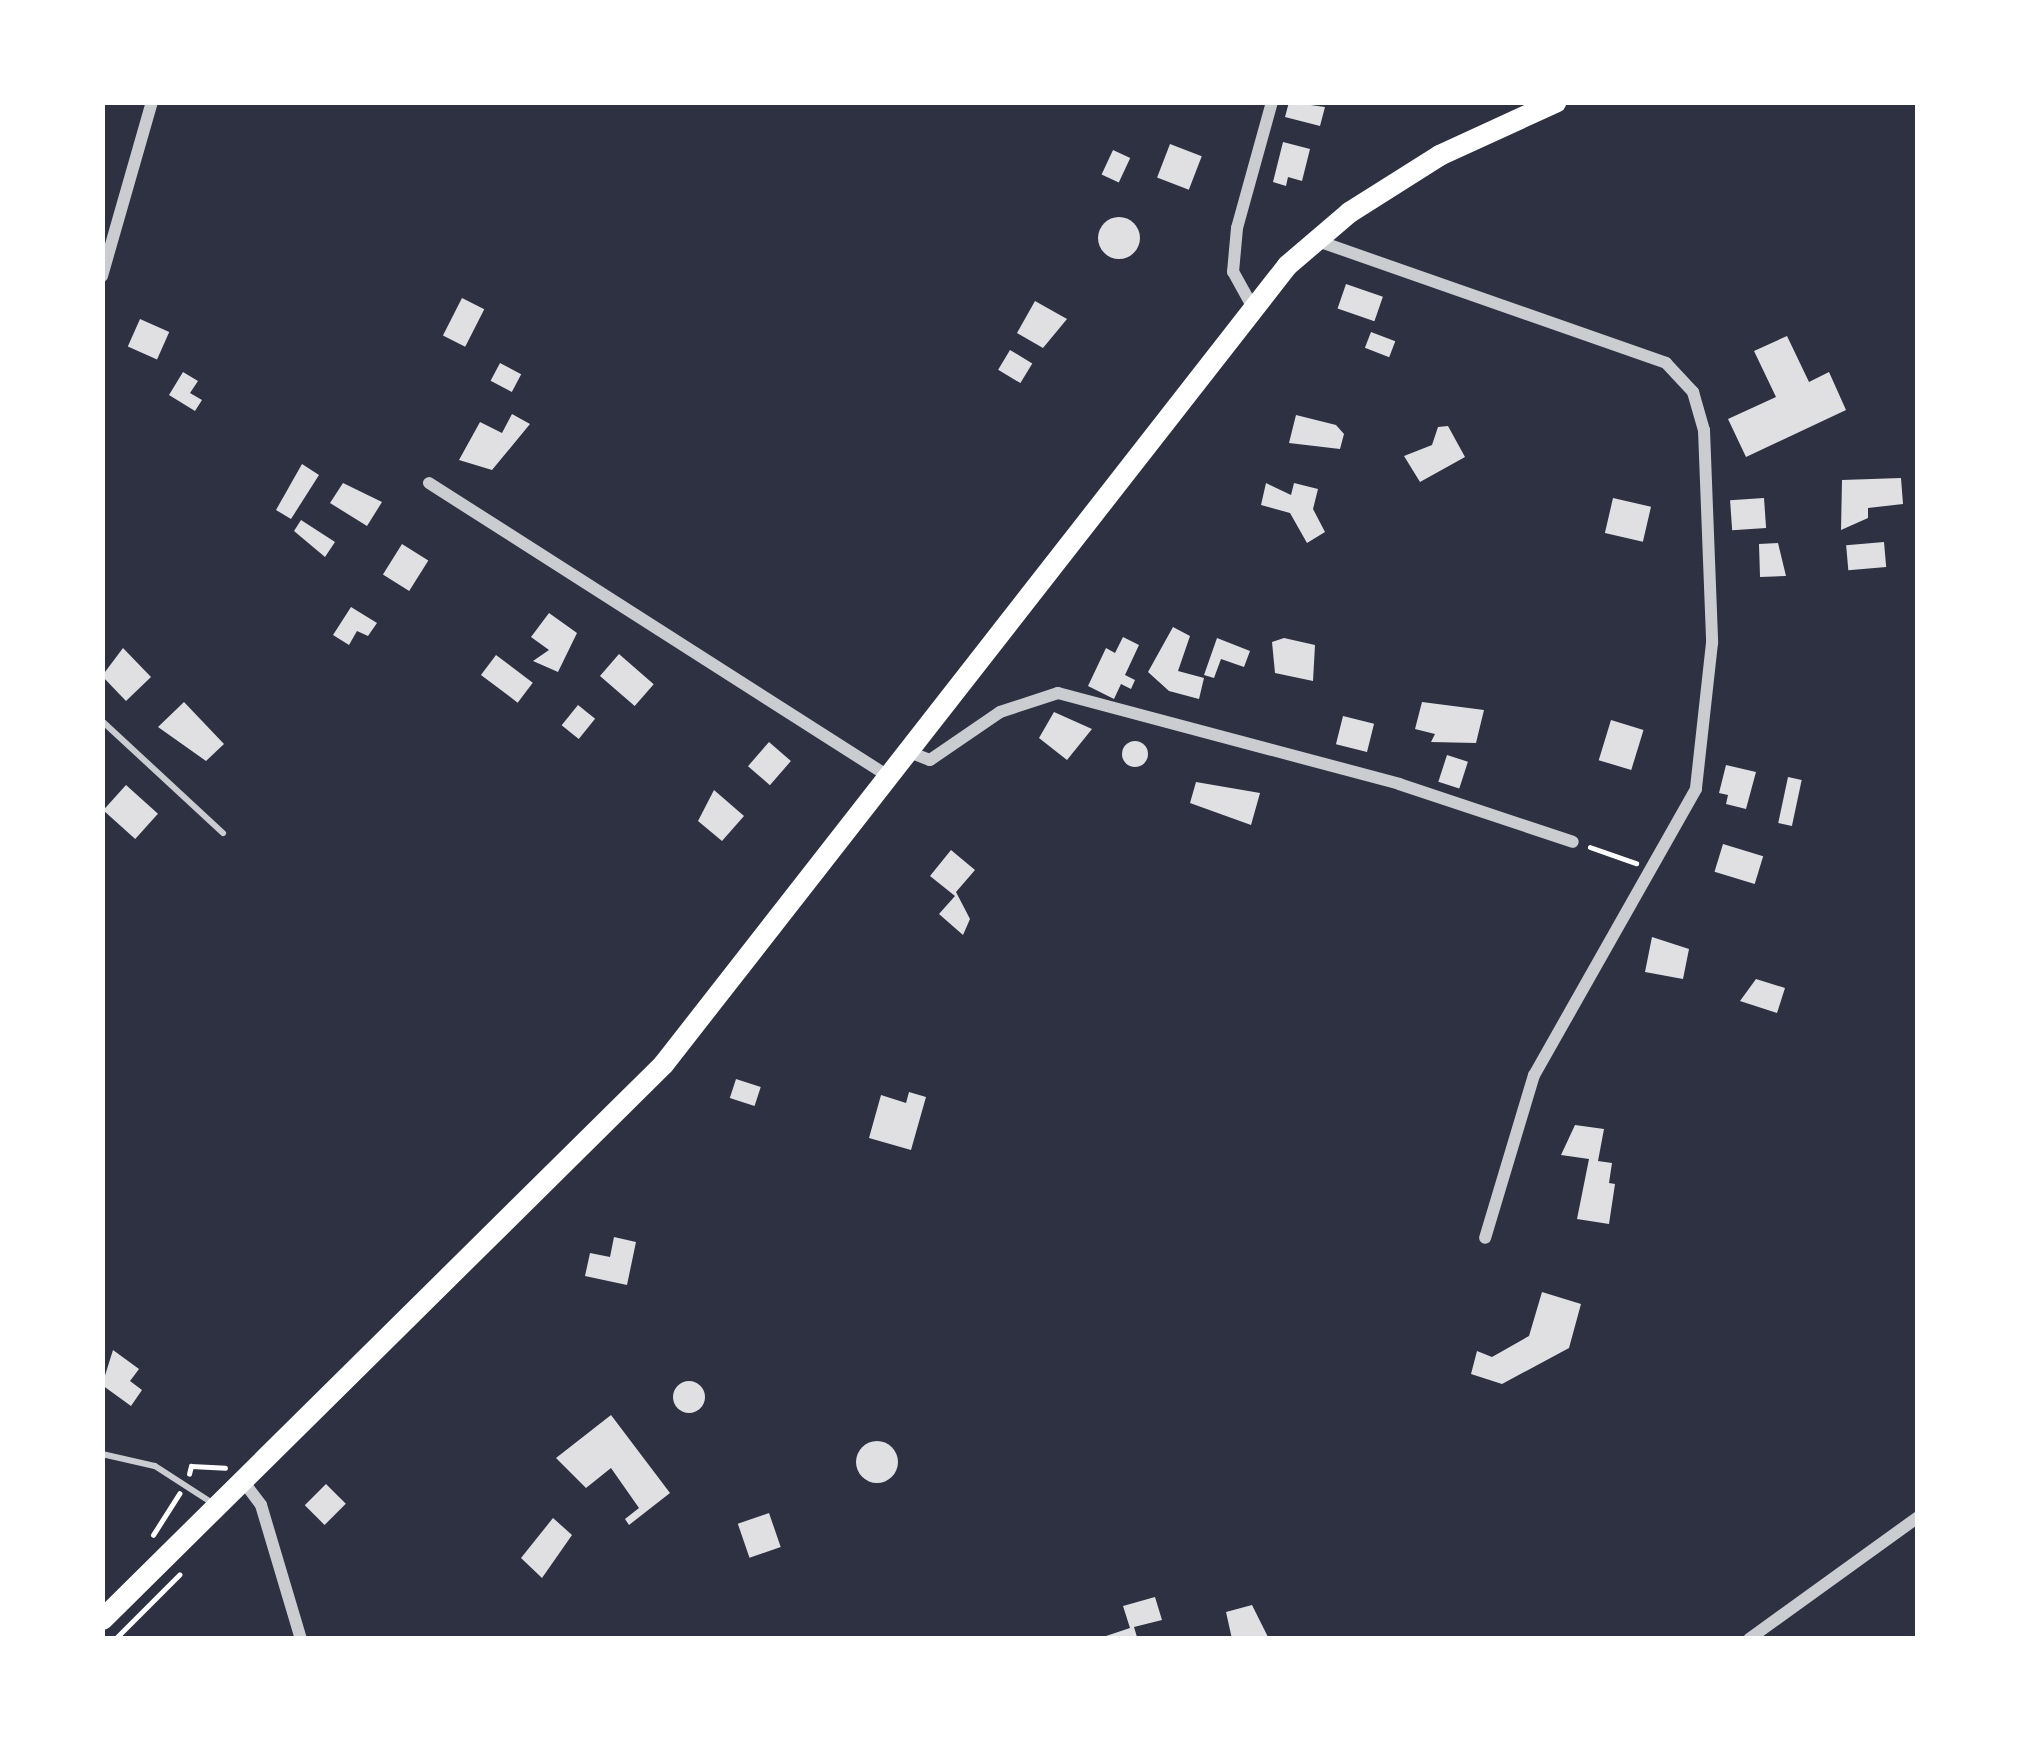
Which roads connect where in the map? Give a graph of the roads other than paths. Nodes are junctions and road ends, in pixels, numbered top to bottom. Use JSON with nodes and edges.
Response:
{"nodes":[{"id":1,"x":152,"y":102,"type":"edge"},
{"id":2,"x":1272,"y":102,"type":"edge"},
{"id":3,"x":1555,"y":102,"type":"edge"},
{"id":4,"x":1314,"y":240,"type":"junction"},
{"id":5,"x":102,"y":276,"type":"edge"},
{"id":6,"x":1251,"y":304,"type":"junction"},
{"id":7,"x":429,"y":483,"type":"dead end"},
{"id":8,"x":102,"y":721,"type":"edge"},
{"id":9,"x":909,"y":752,"type":"junction"},
{"id":10,"x":888,"y":776,"type":"junction"},
{"id":11,"x":223,"y":833,"type":"dead end"},
{"id":12,"x":1574,"y":842,"type":"road end"},
{"id":13,"x":1485,"y":1238,"type":"dead end"},
{"id":14,"x":102,"y":1454,"type":"edge"},
{"id":15,"x":241,"y":1471,"type":"junction"},
{"id":16,"x":217,"y":1506,"type":"junction"},
{"id":17,"x":1918,"y":1516,"type":"edge"},
{"id":18,"x":102,"y":1619,"type":"edge"},
{"id":19,"x":301,"y":1639,"type":"edge"},
{"id":20,"x":1749,"y":1639,"type":"edge"}],
"edges":[{"from":1,"to":5,"type":"street"},
{"from":2,"to":6,"type":"street"},
{"from":3,"to":4,"type":"main road"},
{"from":4,"to":6,"type":"main road"},
{"from":4,"to":13,"type":"street"},
{"from":6,"to":9,"type":"main road"},
{"from":7,"to":10,"type":"street"},
{"from":8,"to":11,"type":"lane"},
{"from":9,"to":10,"type":"main road"},
{"from":9,"to":12,"type":"street"},
{"from":10,"to":15,"type":"main road"},
{"from":14,"to":16,"type":"lane"},
{"from":15,"to":16,"type":"main road"},
{"from":15,"to":19,"type":"street"},
{"from":16,"to":18,"type":"main road"},
{"from":17,"to":20,"type":"street"}]}
